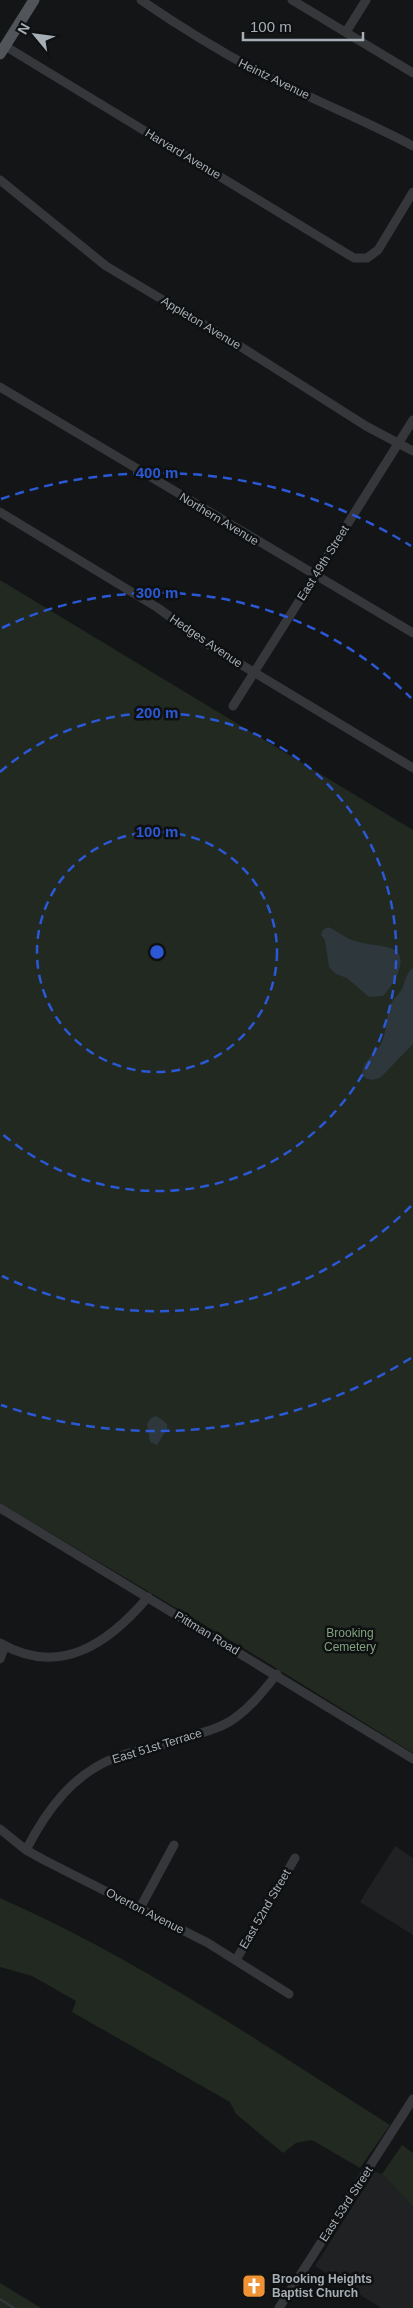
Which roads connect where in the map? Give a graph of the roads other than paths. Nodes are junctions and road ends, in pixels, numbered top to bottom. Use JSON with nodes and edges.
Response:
{"nodes":[{"id":1,"x":34,"y":0,"type":"edge"},
{"id":2,"x":141,"y":0,"type":"edge"},
{"id":3,"x":292,"y":0,"type":"edge"},
{"id":4,"x":366,"y":0,"type":"edge"},
{"id":5,"x":346,"y":32,"type":"junction"},
{"id":6,"x":2,"y":50,"type":"edge"},
{"id":7,"x":413,"y":73,"type":"edge"},
{"id":8,"x":413,"y":146,"type":"edge"},
{"id":9,"x":0,"y":180,"type":"edge"},
{"id":10,"x":413,"y":192,"type":"edge"},
{"id":11,"x":0,"y":387,"type":"edge"},
{"id":12,"x":413,"y":420,"type":"edge"},
{"id":13,"x":399,"y":443,"type":"junction"},
{"id":14,"x":413,"y":451,"type":"edge"},
{"id":15,"x":0,"y":512,"type":"edge"},
{"id":16,"x":315,"y":576,"type":"junction"},
{"id":17,"x":413,"y":633,"type":"edge"},
{"id":18,"x":255,"y":672,"type":"junction"},
{"id":19,"x":233,"y":706,"type":"dead end"},
{"id":20,"x":413,"y":768,"type":"edge"},
{"id":21,"x":0,"y":1508,"type":"edge"},
{"id":22,"x":148,"y":1597,"type":"junction"},
{"id":23,"x":3,"y":1644,"type":"edge"},
{"id":24,"x":0,"y":1659,"type":"edge"},
{"id":25,"x":277,"y":1674,"type":"junction"},
{"id":26,"x":413,"y":1759,"type":"edge"},
{"id":27,"x":0,"y":1829,"type":"edge"},
{"id":28,"x":174,"y":1845,"type":"dead end"},
{"id":29,"x":26,"y":1850,"type":"junction"},
{"id":30,"x":295,"y":1858,"type":"dead end"},
{"id":31,"x":140,"y":1908,"type":"junction"},
{"id":32,"x":236,"y":1960,"type":"junction"},
{"id":33,"x":289,"y":1994,"type":"dead end"},
{"id":34,"x":413,"y":2099,"type":"edge"},
{"id":35,"x":279,"y":2308,"type":"edge"}],
"edges":[{"from":1,"to":6,"type":"main road"},
{"from":2,"to":8,"type":"street","name":"Heintz Avenue"},
{"from":3,"to":5,"type":"street"},
{"from":4,"to":5,"type":"street"},
{"from":5,"to":7,"type":"street"},
{"from":6,"to":10,"type":"street","name":"Harvard Avenue"},
{"from":9,"to":13,"type":"street","name":"Appleton Avenue"},
{"from":11,"to":16,"type":"street","name":"Northern Avenue"},
{"from":12,"to":13,"type":"street","name":"East 49th Street"},
{"from":13,"to":14,"type":"street","name":"Appleton Avenue"},
{"from":13,"to":16,"type":"street","name":"East 49th Street"},
{"from":15,"to":18,"type":"street","name":"Hedges Avenue"},
{"from":16,"to":17,"type":"street","name":"Northern Avenue"},
{"from":16,"to":18,"type":"street","name":"East 49th Street"},
{"from":18,"to":19,"type":"street","name":"East 49th Street"},
{"from":18,"to":20,"type":"street","name":"Hedges Avenue"},
{"from":21,"to":22,"type":"street","name":"Pittman Road"},
{"from":22,"to":23,"type":"street"},
{"from":22,"to":25,"type":"street","name":"Pittman Road"},
{"from":23,"to":24,"type":"street"},
{"from":25,"to":26,"type":"street","name":"Pittman Road"},
{"from":25,"to":29,"type":"street","name":"East 51st Terrace"},
{"from":27,"to":29,"type":"street","name":"Overton Avenue"},
{"from":28,"to":31,"type":"street"},
{"from":29,"to":31,"type":"street","name":"Overton Avenue"},
{"from":30,"to":32,"type":"street","name":"East 52nd Street"},
{"from":31,"to":32,"type":"street","name":"Overton Avenue"},
{"from":32,"to":33,"type":"street","name":"Overton Avenue"},
{"from":34,"to":35,"type":"street","name":"East 53rd Street"}]}
